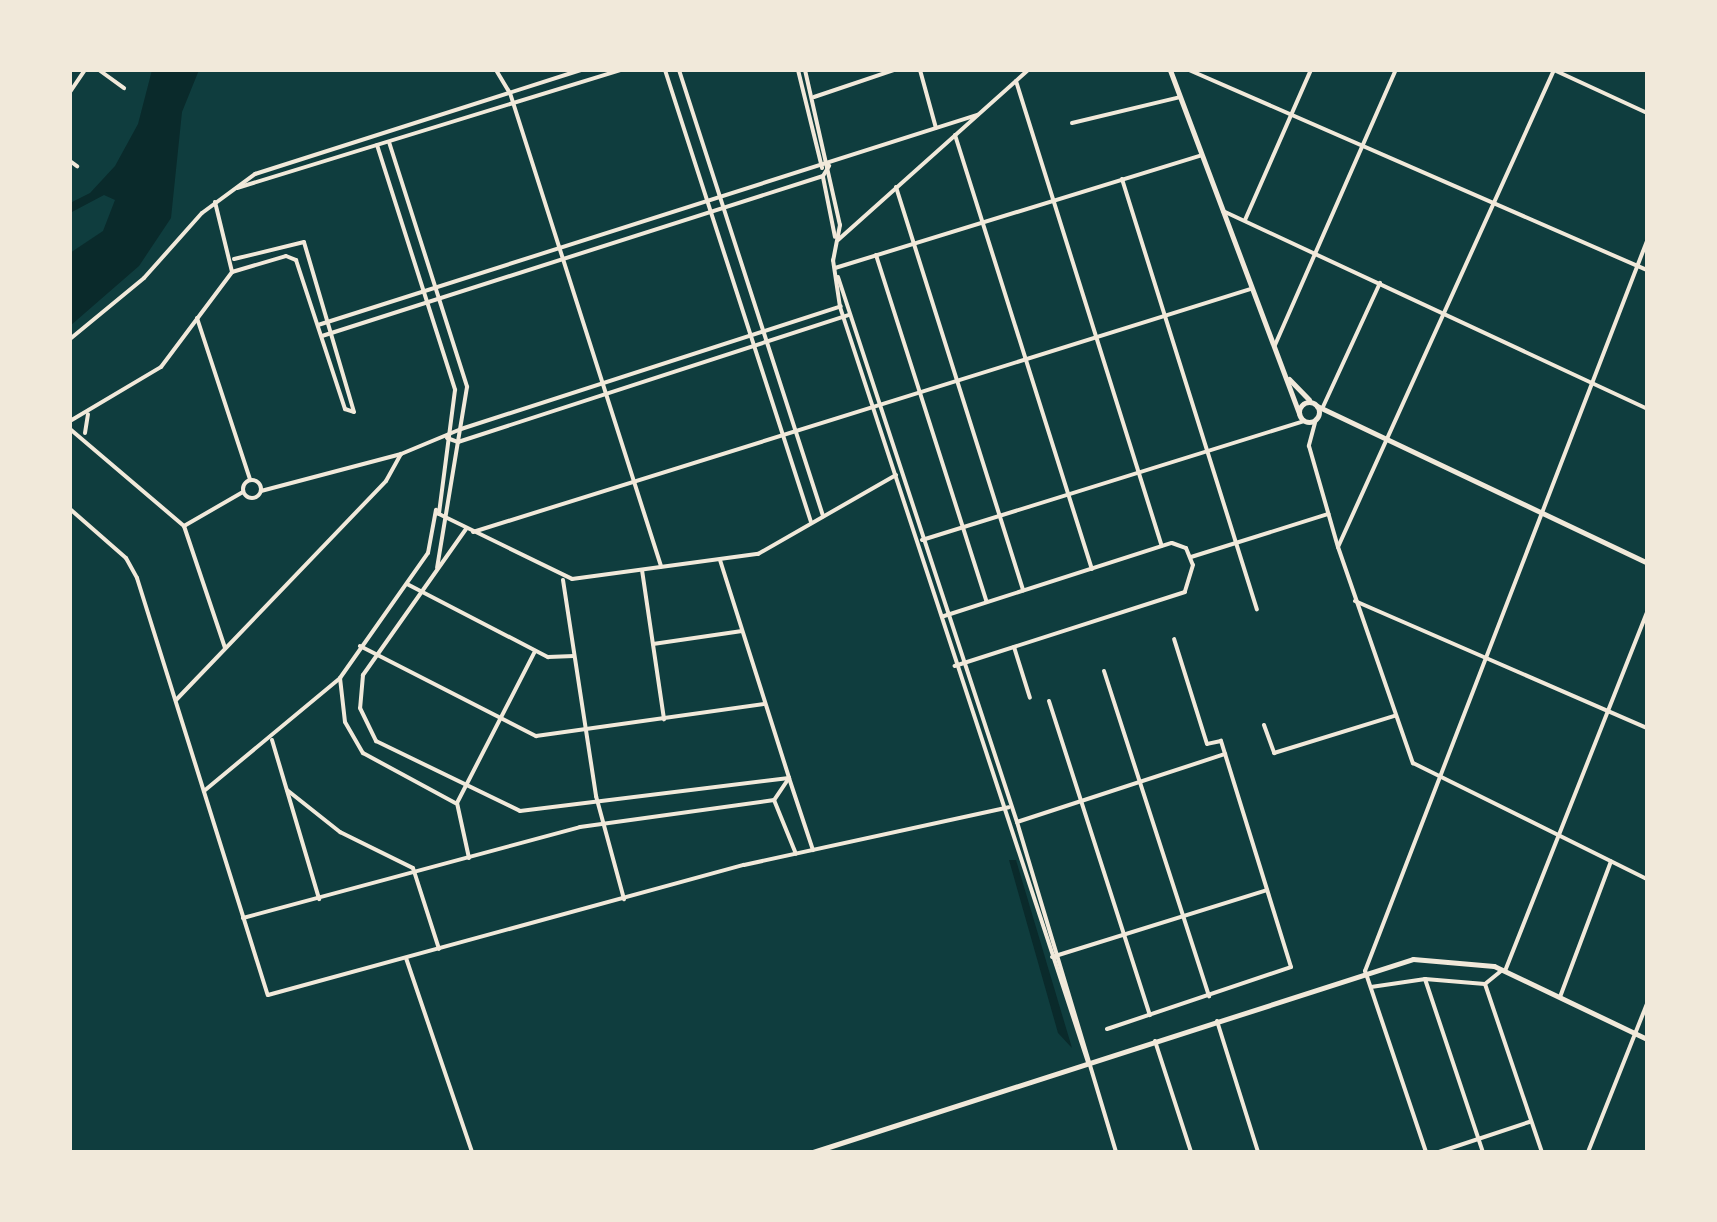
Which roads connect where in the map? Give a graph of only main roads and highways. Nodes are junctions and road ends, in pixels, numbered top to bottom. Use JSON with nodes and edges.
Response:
{"nodes":[{"id":1,"x":1170,"y":70,"type":"edge"},
{"id":2,"x":1285,"y":375,"type":"junction"},
{"id":3,"x":1317,"y":410,"type":"junction"},
{"id":4,"x":1299,"y":414,"type":"junction"},
{"id":5,"x":1647,"y":563,"type":"edge"},
{"id":6,"x":1647,"y":1039,"type":"edge"},
{"id":7,"x":813,"y":1152,"type":"edge"}],
"edges":[{"from":1,"to":2,"type":"main road"},
{"from":2,"to":3,"type":"main road"},
{"from":2,"to":4,"type":"main road"},
{"from":3,"to":4,"type":"main road"},
{"from":3,"to":4,"type":"main road"},
{"from":3,"to":5,"type":"main road"},
{"from":6,"to":7,"type":"main road"}]}
